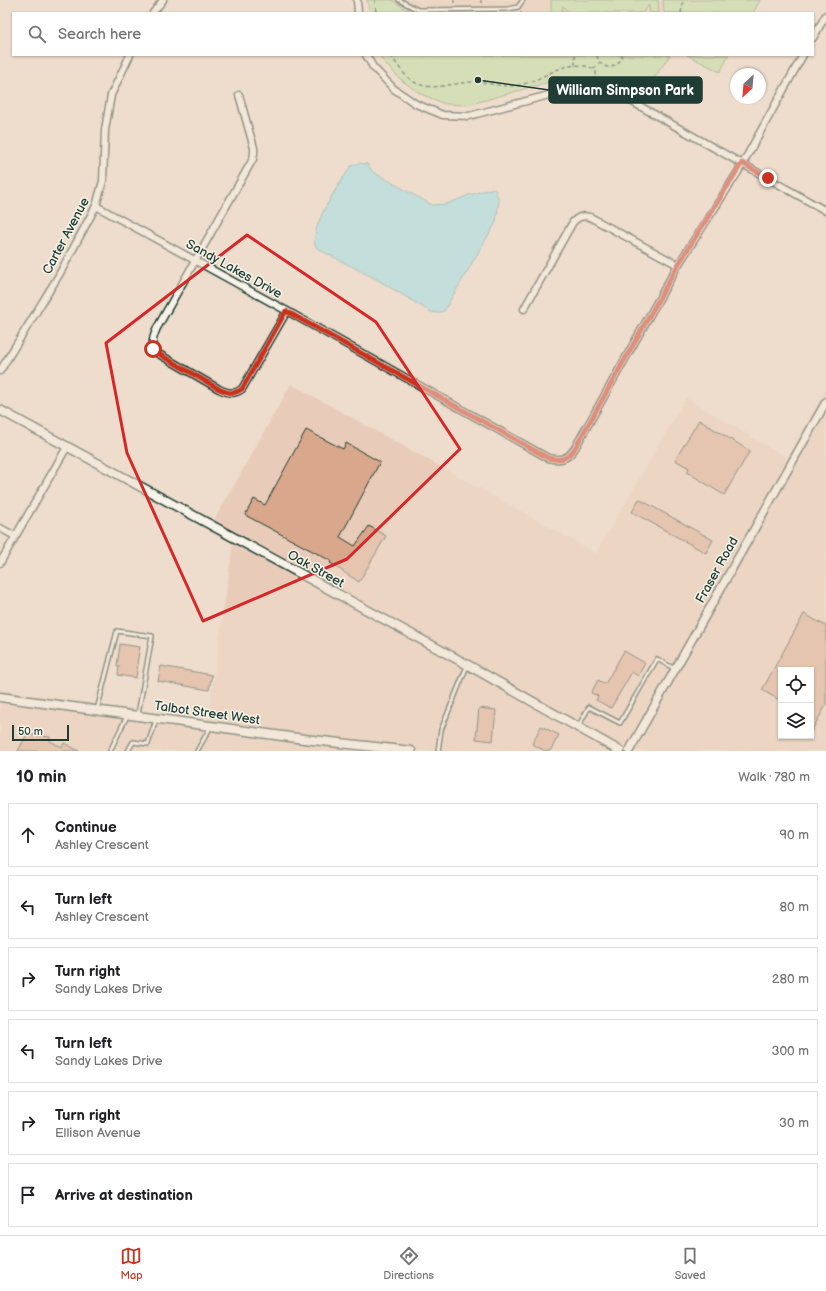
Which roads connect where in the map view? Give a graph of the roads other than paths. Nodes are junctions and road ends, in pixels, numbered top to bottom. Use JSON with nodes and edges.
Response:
{"nodes":[{"id":1,"x":163,"y":0,"type":"edge"},
{"id":2,"x":357,"y":0,"type":"edge"},
{"id":3,"x":399,"y":0,"type":"edge"},
{"id":4,"x":523,"y":0,"type":"edge"},
{"id":5,"x":154,"y":12,"type":"edge"},
{"id":6,"x":358,"y":12,"type":"edge"},
{"id":7,"x":826,"y":15,"type":"edge"},
{"id":8,"x":814,"y":36,"type":"edge"},
{"id":9,"x":130,"y":56,"type":"edge"},
{"id":10,"x":367,"y":56,"type":"edge"},
{"id":11,"x":802,"y":56,"type":"edge"},
{"id":12,"x":239,"y":95,"type":"dead end"},
{"id":13,"x":742,"y":163,"type":"junction"},
{"id":14,"x":96,"y":206,"type":"junction"},
{"id":15,"x":826,"y":211,"type":"edge"},
{"id":16,"x":195,"y":261,"type":"junction"},
{"id":17,"x":678,"y":265,"type":"junction"},
{"id":18,"x":524,"y":309,"type":"dead end"},
{"id":19,"x":286,"y":311,"type":"junction"},
{"id":20,"x":0,"y":371,"type":"edge"},
{"id":21,"x":826,"y":402,"type":"edge"},
{"id":22,"x":0,"y":410,"type":"edge"},
{"id":23,"x":67,"y":447,"type":"junction"},
{"id":24,"x":0,"y":528,"type":"edge"},
{"id":25,"x":15,"y":536,"type":"junction"},
{"id":26,"x":0,"y":563,"type":"edge"},
{"id":27,"x":468,"y":666,"type":"junction"},
{"id":28,"x":675,"y":669,"type":"junction"},
{"id":29,"x":0,"y":697,"type":"edge"},
{"id":30,"x":97,"y":710,"type":"junction"},
{"id":31,"x":128,"y":714,"type":"junction"},
{"id":32,"x":138,"y":716,"type":"junction"},
{"id":33,"x":157,"y":718,"type":"junction"},
{"id":34,"x":211,"y":726,"type":"junction"},
{"id":35,"x":578,"y":727,"type":"junction"},
{"id":36,"x":110,"y":751,"type":"edge"},
{"id":37,"x":128,"y":751,"type":"edge"},
{"id":38,"x":197,"y":751,"type":"edge"},
{"id":39,"x":411,"y":751,"type":"edge"},
{"id":40,"x":438,"y":751,"type":"edge"},
{"id":41,"x":620,"y":751,"type":"edge"},
{"id":42,"x":629,"y":751,"type":"edge"}],
"edges":[{"from":1,"to":5,"type":"street"},
{"from":2,"to":6,"type":"street"},
{"from":3,"to":4,"type":"lane"},
{"from":7,"to":8,"type":"street"},
{"from":9,"to":14,"type":"street","name":"Carter Avenue"},
{"from":10,"to":13,"type":"street"},
{"from":11,"to":13,"type":"street","name":"Sandy Lakes Drive"},
{"from":12,"to":16,"type":"street"},
{"from":13,"to":15,"type":"street"},
{"from":13,"to":17,"type":"street","name":"Sandy Lakes Drive"},
{"from":14,"to":16,"type":"street","name":"Sandy Lakes Drive"},
{"from":14,"to":20,"type":"street","name":"Carter Avenue"},
{"from":16,"to":19,"type":"street","name":"Sandy Lakes Drive"},
{"from":16,"to":19,"type":"street"},
{"from":17,"to":18,"type":"street"},
{"from":17,"to":19,"type":"street","name":"Sandy Lakes Drive"},
{"from":21,"to":28,"type":"street","name":"Fraser Road"},
{"from":22,"to":23,"type":"main road","name":"Oak Street"},
{"from":23,"to":25,"type":"street"},
{"from":23,"to":27,"type":"main road","name":"Oak Street"},
{"from":24,"to":25,"type":"street"},
{"from":25,"to":26,"type":"street"},
{"from":27,"to":35,"type":"main road","name":"Oak Street"},
{"from":27,"to":40,"type":"lane"},
{"from":28,"to":35,"type":"lane"},
{"from":28,"to":42,"type":"street","name":"Fraser Road"},
{"from":29,"to":30,"type":"main road","name":"Talbot Street West"},
{"from":30,"to":31,"type":"main road","name":"Talbot Street West"},
{"from":30,"to":32,"type":"lane"},
{"from":31,"to":32,"type":"main road","name":"Talbot Street West"},
{"from":31,"to":36,"type":"lane"},
{"from":32,"to":33,"type":"main road","name":"Talbot Street West"},
{"from":33,"to":34,"type":"main road","name":"Talbot Street West"},
{"from":33,"to":37,"type":"lane"},
{"from":34,"to":38,"type":"lane"},
{"from":34,"to":39,"type":"main road","name":"Talbot Street West"},
{"from":35,"to":41,"type":"main road","name":"Oak Street"}]}
